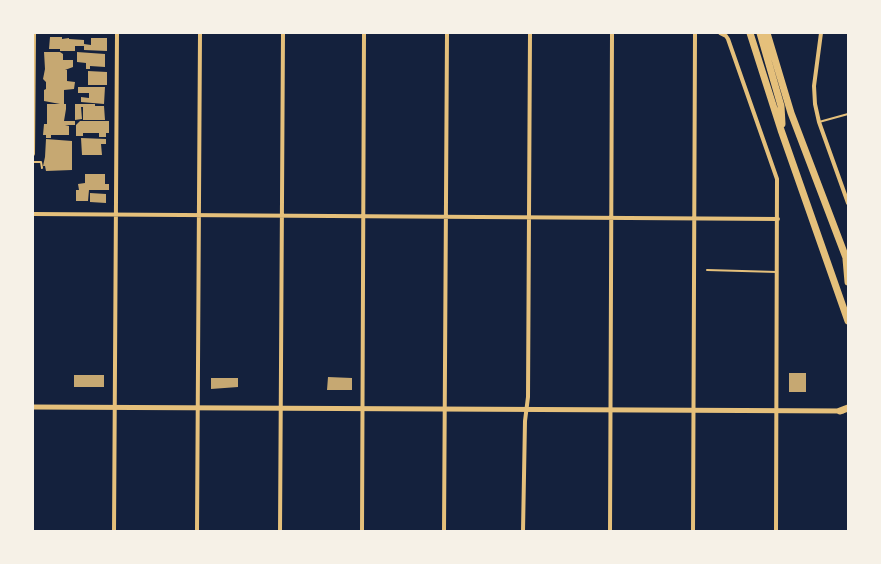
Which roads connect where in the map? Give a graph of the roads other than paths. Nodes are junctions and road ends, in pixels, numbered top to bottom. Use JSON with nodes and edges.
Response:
{"nodes":[{"id":1,"x":34,"y":33,"type":"edge"},
{"id":2,"x":117,"y":33,"type":"edge"},
{"id":3,"x":200,"y":33,"type":"edge"},
{"id":4,"x":283,"y":33,"type":"edge"},
{"id":5,"x":364,"y":33,"type":"edge"},
{"id":6,"x":447,"y":33,"type":"edge"},
{"id":7,"x":530,"y":33,"type":"edge"},
{"id":8,"x":612,"y":33,"type":"edge"},
{"id":9,"x":695,"y":33,"type":"edge"},
{"id":10,"x":720,"y":33,"type":"edge"},
{"id":11,"x":750,"y":33,"type":"edge"},
{"id":12,"x":759,"y":33,"type":"edge"},
{"id":13,"x":767,"y":33,"type":"edge"},
{"id":14,"x":821,"y":33,"type":"edge"},
{"id":15,"x":848,"y":114,"type":"edge"},
{"id":16,"x":819,"y":122,"type":"junction"},
{"id":17,"x":781,"y":130,"type":"junction"},
{"id":18,"x":33,"y":154,"type":"edge"},
{"id":19,"x":33,"y":162,"type":"edge"},
{"id":20,"x":42,"y":168,"type":"dead end"},
{"id":21,"x":848,"y":203,"type":"edge"},
{"id":22,"x":33,"y":214,"type":"edge"},
{"id":23,"x":116,"y":214,"type":"junction"},
{"id":24,"x":199,"y":214,"type":"junction"},
{"id":25,"x":281,"y":216,"type":"junction"},
{"id":26,"x":363,"y":216,"type":"junction"},
{"id":27,"x":447,"y":216,"type":"junction"},
{"id":28,"x":529,"y":217,"type":"junction"},
{"id":29,"x":611,"y":218,"type":"junction"},
{"id":30,"x":694,"y":219,"type":"junction"},
{"id":31,"x":778,"y":219,"type":"junction"},
{"id":32,"x":847,"y":260,"type":"edge"},
{"id":33,"x":706,"y":270,"type":"dead end"},
{"id":34,"x":777,"y":272,"type":"junction"},
{"id":35,"x":848,"y":282,"type":"edge"},
{"id":36,"x":848,"y":321,"type":"edge"},
{"id":37,"x":33,"y":407,"type":"edge"},
{"id":38,"x":115,"y":407,"type":"junction"},
{"id":39,"x":198,"y":407,"type":"junction"},
{"id":40,"x":281,"y":408,"type":"junction"},
{"id":41,"x":363,"y":409,"type":"junction"},
{"id":42,"x":446,"y":409,"type":"junction"},
{"id":43,"x":527,"y":410,"type":"junction"},
{"id":44,"x":848,"y":410,"type":"edge"},
{"id":45,"x":611,"y":411,"type":"junction"},
{"id":46,"x":693,"y":411,"type":"junction"},
{"id":47,"x":776,"y":411,"type":"junction"},
{"id":48,"x":840,"y":411,"type":"joint"},
{"id":49,"x":114,"y":531,"type":"edge"},
{"id":50,"x":197,"y":531,"type":"edge"},
{"id":51,"x":280,"y":531,"type":"edge"},
{"id":52,"x":362,"y":531,"type":"edge"},
{"id":53,"x":444,"y":531,"type":"edge"},
{"id":54,"x":523,"y":531,"type":"edge"},
{"id":55,"x":610,"y":531,"type":"edge"},
{"id":56,"x":693,"y":531,"type":"edge"},
{"id":57,"x":776,"y":531,"type":"edge"}],
"edges":[{"from":1,"to":18,"type":"street"},
{"from":2,"to":23,"type":"street"},
{"from":3,"to":24,"type":"street"},
{"from":4,"to":25,"type":"street"},
{"from":5,"to":26,"type":"street"},
{"from":6,"to":27,"type":"street"},
{"from":7,"to":28,"type":"street"},
{"from":8,"to":29,"type":"street"},
{"from":9,"to":30,"type":"street"},
{"from":10,"to":31,"type":"street"},
{"from":11,"to":17,"type":"highway"},
{"from":12,"to":17,"type":"highway"},
{"from":13,"to":32,"type":"highway"},
{"from":14,"to":16,"type":"street"},
{"from":15,"to":16,"type":"lane"},
{"from":16,"to":21,"type":"street"},
{"from":17,"to":36,"type":"highway"},
{"from":19,"to":20,"type":"lane"},
{"from":22,"to":23,"type":"street"},
{"from":23,"to":24,"type":"street"},
{"from":23,"to":38,"type":"street"},
{"from":24,"to":25,"type":"street"},
{"from":24,"to":39,"type":"street"},
{"from":25,"to":26,"type":"street"},
{"from":25,"to":40,"type":"street"},
{"from":26,"to":27,"type":"street"},
{"from":26,"to":41,"type":"street"},
{"from":27,"to":28,"type":"street"},
{"from":27,"to":42,"type":"street"},
{"from":28,"to":29,"type":"street"},
{"from":28,"to":43,"type":"street"},
{"from":29,"to":30,"type":"street"},
{"from":29,"to":45,"type":"street"},
{"from":30,"to":31,"type":"street"},
{"from":30,"to":46,"type":"street"},
{"from":31,"to":34,"type":"street"},
{"from":32,"to":35,"type":"highway"},
{"from":33,"to":34,"type":"lane"},
{"from":34,"to":47,"type":"street"},
{"from":37,"to":38,"type":"street"},
{"from":38,"to":39,"type":"street"},
{"from":38,"to":49,"type":"street"},
{"from":39,"to":40,"type":"street"},
{"from":39,"to":50,"type":"street"},
{"from":40,"to":41,"type":"street"},
{"from":40,"to":51,"type":"street"},
{"from":41,"to":42,"type":"street"},
{"from":41,"to":52,"type":"street"},
{"from":42,"to":43,"type":"street"},
{"from":42,"to":53,"type":"street"},
{"from":43,"to":45,"type":"street"},
{"from":43,"to":54,"type":"street"},
{"from":44,"to":48,"type":"highway"},
{"from":45,"to":46,"type":"street"},
{"from":45,"to":55,"type":"street"},
{"from":46,"to":47,"type":"street"},
{"from":46,"to":56,"type":"street"},
{"from":47,"to":48,"type":"street"},
{"from":47,"to":57,"type":"street"}]}
